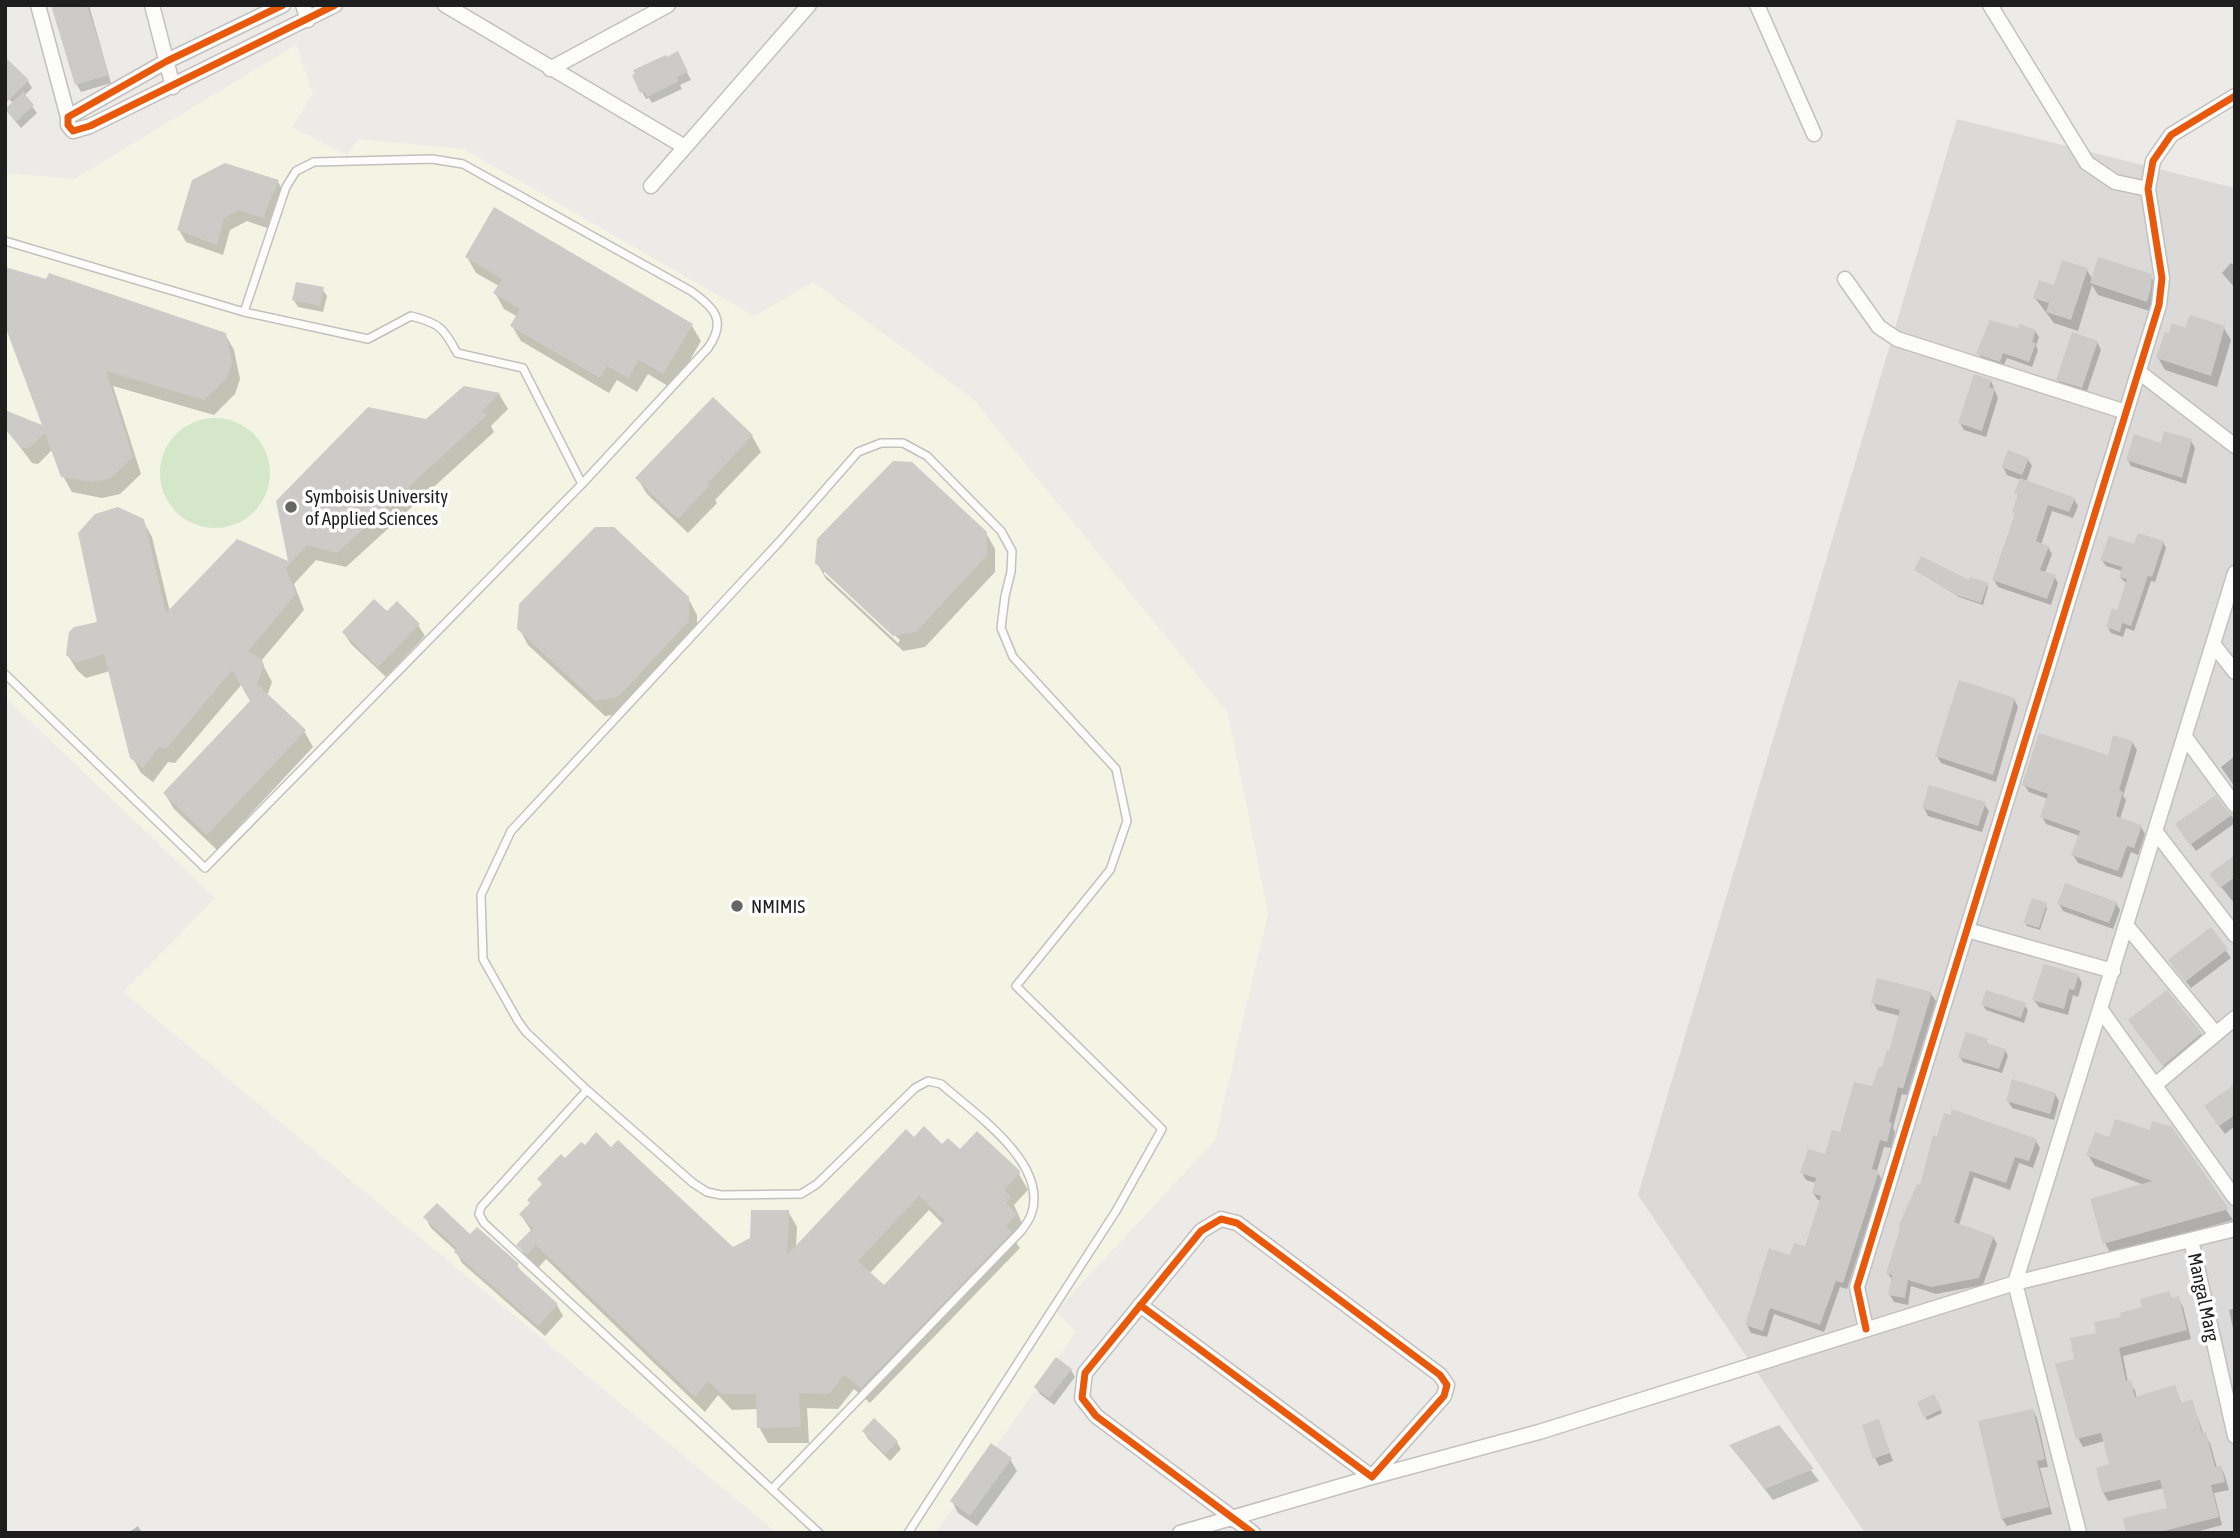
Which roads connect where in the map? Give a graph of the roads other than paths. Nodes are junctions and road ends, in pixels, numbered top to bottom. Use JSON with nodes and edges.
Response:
{"nodes":[{"id":1,"x":38,"y":5,"type":"edge"},
{"id":2,"x":152,"y":5,"type":"edge"},
{"id":3,"x":283,"y":5,"type":"edge"},
{"id":4,"x":303,"y":5,"type":"edge"},
{"id":5,"x":334,"y":5,"type":"edge"},
{"id":6,"x":445,"y":5,"type":"edge"},
{"id":7,"x":668,"y":5,"type":"edge"},
{"id":8,"x":809,"y":5,"type":"edge"},
{"id":9,"x":1757,"y":5,"type":"edge"},
{"id":10,"x":1990,"y":5,"type":"edge"},
{"id":11,"x":308,"y":20,"type":"junction"},
{"id":12,"x":167,"y":61,"type":"junction"},
{"id":13,"x":550,"y":69,"type":"junction"},
{"id":14,"x":173,"y":86,"type":"junction"},
{"id":15,"x":2235,"y":96,"type":"edge"},
{"id":16,"x":68,"y":117,"type":"junction"},
{"id":17,"x":1814,"y":134,"type":"dead end"},
{"id":18,"x":685,"y":147,"type":"junction"},
{"id":19,"x":651,"y":186,"type":"dead end"},
{"id":20,"x":2148,"y":189,"type":"junction"},
{"id":21,"x":5,"y":241,"type":"edge"},
{"id":22,"x":1845,"y":279,"type":"dead end"},
{"id":23,"x":244,"y":312,"type":"junction"},
{"id":24,"x":2138,"y":372,"type":"junction"},
{"id":25,"x":2126,"y":412,"type":"junction"},
{"id":26,"x":2235,"y":446,"type":"edge"},
{"id":27,"x":582,"y":484,"type":"junction"},
{"id":28,"x":2235,"y":573,"type":"edge"},
{"id":29,"x":2213,"y":644,"type":"junction"},
{"id":30,"x":2235,"y":672,"type":"edge"},
{"id":31,"x":5,"y":674,"type":"edge"},
{"id":32,"x":2185,"y":737,"type":"junction"},
{"id":33,"x":2235,"y":805,"type":"edge"},
{"id":34,"x":2155,"y":831,"type":"junction"},
{"id":35,"x":2126,"y":925,"type":"junction"},
{"id":36,"x":1967,"y":930,"type":"junction"},
{"id":37,"x":2235,"y":935,"type":"edge"},
{"id":38,"x":2113,"y":971,"type":"junction"},
{"id":39,"x":2101,"y":1010,"type":"junction"},
{"id":40,"x":2235,"y":1018,"type":"edge"},
{"id":41,"x":2216,"y":1034,"type":"junction"},
{"id":42,"x":2155,"y":1084,"type":"junction"},
{"id":43,"x":587,"y":1090,"type":"junction"},
{"id":44,"x":2235,"y":1198,"type":"edge"},
{"id":45,"x":2235,"y":1229,"type":"edge"},
{"id":46,"x":2191,"y":1240,"type":"junction"},
{"id":47,"x":2015,"y":1283,"type":"junction"},
{"id":48,"x":1140,"y":1305,"type":"junction"},
{"id":49,"x":1866,"y":1329,"type":"junction"},
{"id":50,"x":2235,"y":1436,"type":"edge"},
{"id":51,"x":1372,"y":1477,"type":"junction"},
{"id":52,"x":772,"y":1489,"type":"junction"},
{"id":53,"x":1234,"y":1518,"type":"junction"},
{"id":54,"x":819,"y":1533,"type":"edge"},
{"id":55,"x":908,"y":1533,"type":"edge"},
{"id":56,"x":1180,"y":1533,"type":"edge"},
{"id":57,"x":1253,"y":1533,"type":"edge"},
{"id":58,"x":2079,"y":1533,"type":"edge"}],
"edges":[{"from":1,"to":16,"type":"street"},
{"from":2,"to":12,"type":"street"},
{"from":3,"to":12,"type":"street"},
{"from":4,"to":11,"type":"street"},
{"from":5,"to":11,"type":"street"},
{"from":6,"to":13,"type":"street"},
{"from":7,"to":13,"type":"street"},
{"from":8,"to":18,"type":"street"},
{"from":9,"to":17,"type":"street"},
{"from":10,"to":20,"type":"street"},
{"from":11,"to":14,"type":"street"},
{"from":12,"to":14,"type":"street"},
{"from":12,"to":16,"type":"street"},
{"from":13,"to":18,"type":"street"},
{"from":14,"to":16,"type":"street"},
{"from":15,"to":20,"type":"street"},
{"from":18,"to":19,"type":"street"},
{"from":20,"to":24,"type":"street"},
{"from":21,"to":23,"type":"lane"},
{"from":22,"to":25,"type":"street"},
{"from":23,"to":27,"type":"lane"},
{"from":23,"to":27,"type":"lane"},
{"from":24,"to":25,"type":"street"},
{"from":24,"to":26,"type":"street"},
{"from":25,"to":36,"type":"street"},
{"from":27,"to":31,"type":"lane"},
{"from":28,"to":29,"type":"street"},
{"from":29,"to":30,"type":"street"},
{"from":29,"to":32,"type":"street"},
{"from":32,"to":33,"type":"street"},
{"from":32,"to":34,"type":"street"},
{"from":34,"to":35,"type":"street"},
{"from":34,"to":37,"type":"street"},
{"from":35,"to":38,"type":"street"},
{"from":35,"to":41,"type":"street"},
{"from":36,"to":38,"type":"street"},
{"from":36,"to":49,"type":"street"},
{"from":38,"to":39,"type":"street"},
{"from":39,"to":42,"type":"street"},
{"from":39,"to":47,"type":"street"},
{"from":40,"to":41,"type":"street"},
{"from":41,"to":42,"type":"street"},
{"from":42,"to":44,"type":"street"},
{"from":43,"to":52,"type":"lane"},
{"from":43,"to":52,"type":"lane"},
{"from":43,"to":55,"type":"lane"},
{"from":45,"to":46,"type":"street"},
{"from":46,"to":47,"type":"street"},
{"from":46,"to":50,"type":"street","name":"Mangal Marg"},
{"from":47,"to":49,"type":"street"},
{"from":47,"to":58,"type":"street"},
{"from":48,"to":51,"type":"street"},
{"from":48,"to":51,"type":"street"},
{"from":48,"to":53,"type":"street"},
{"from":49,"to":51,"type":"street"},
{"from":51,"to":53,"type":"street"},
{"from":52,"to":54,"type":"lane"},
{"from":53,"to":56,"type":"street"},
{"from":53,"to":57,"type":"street"}]}
